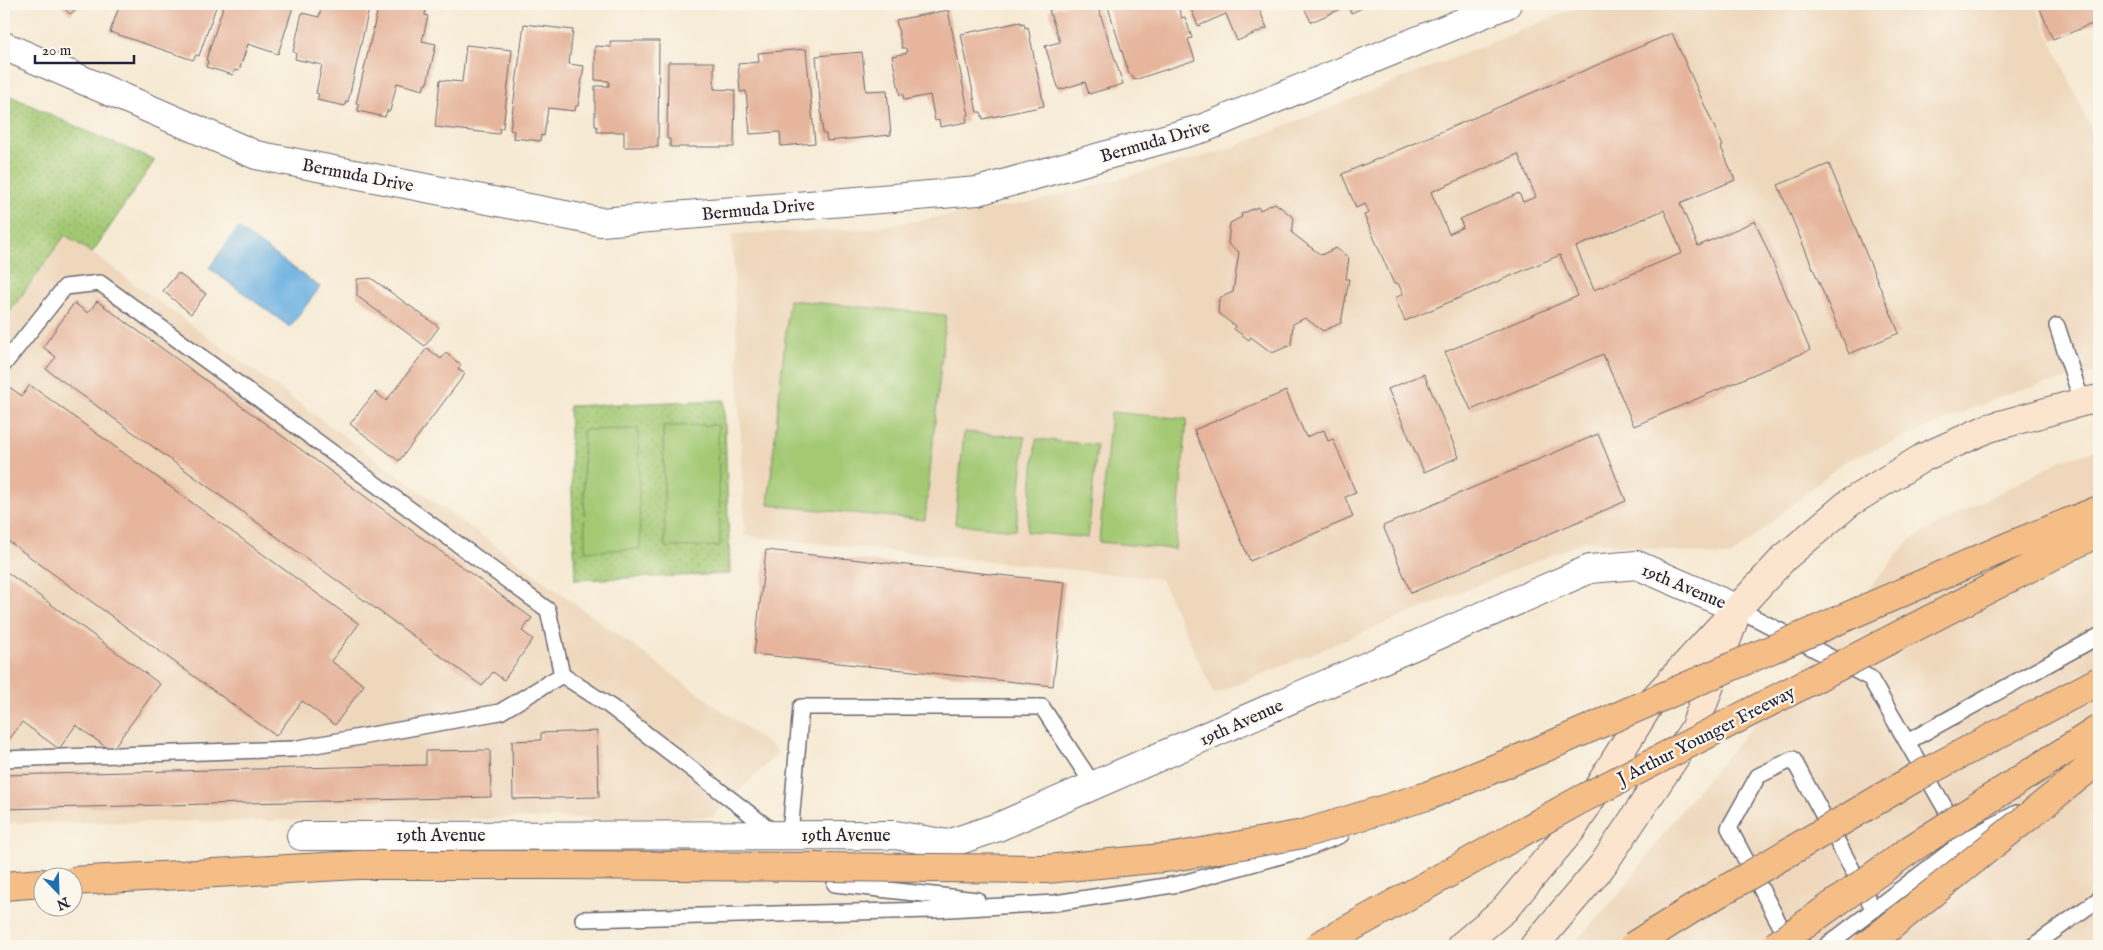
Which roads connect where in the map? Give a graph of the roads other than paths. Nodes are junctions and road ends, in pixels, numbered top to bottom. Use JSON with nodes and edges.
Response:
{"nodes":[{"id":1,"x":1507,"y":4,"type":"edge"},
{"id":2,"x":1470,"y":11,"type":"edge"},
{"id":3,"x":4,"y":46,"type":"edge"},
{"id":4,"x":2057,"y":326,"type":"dead end"},
{"id":5,"x":4,"y":364,"type":"edge"},
{"id":6,"x":2091,"y":400,"type":"edge"},
{"id":7,"x":2099,"y":510,"type":"edge"},
{"id":8,"x":2099,"y":532,"type":"edge"},
{"id":9,"x":2099,"y":536,"type":"edge"},
{"id":10,"x":1738,"y":609,"type":"junction"},
{"id":11,"x":2099,"y":636,"type":"edge"},
{"id":12,"x":1850,"y":667,"type":"junction"},
{"id":13,"x":562,"y":675,"type":"junction"},
{"id":14,"x":2099,"y":681,"type":"edge"},
{"id":15,"x":2099,"y":729,"type":"edge"},
{"id":16,"x":1907,"y":742,"type":"junction"},
{"id":17,"x":1540,"y":750,"type":"junction"},
{"id":18,"x":4,"y":759,"type":"edge"},
{"id":19,"x":2099,"y":760,"type":"edge"},
{"id":20,"x":2099,"y":768,"type":"edge"},
{"id":21,"x":1094,"y":786,"type":"junction"},
{"id":22,"x":784,"y":835,"type":"junction"},
{"id":23,"x":301,"y":836,"type":"dead end"},
{"id":24,"x":1964,"y":841,"type":"junction"},
{"id":25,"x":82,"y":880,"type":"edge"},
{"id":26,"x":32,"y":884,"type":"edge"},
{"id":27,"x":835,"y":884,"type":"dead end"},
{"id":28,"x":4,"y":886,"type":"edge"},
{"id":29,"x":2099,"y":900,"type":"edge"},
{"id":30,"x":986,"y":901,"type":"dead end"},
{"id":31,"x":1874,"y":910,"type":"junction"},
{"id":32,"x":583,"y":919,"type":"dead end"},
{"id":33,"x":1318,"y":946,"type":"edge"},
{"id":34,"x":1461,"y":946,"type":"edge"},
{"id":35,"x":1534,"y":946,"type":"edge"},
{"id":36,"x":1633,"y":946,"type":"edge"},
{"id":37,"x":1775,"y":946,"type":"edge"},
{"id":38,"x":1791,"y":946,"type":"edge"},
{"id":39,"x":1826,"y":946,"type":"edge"},
{"id":40,"x":1866,"y":946,"type":"edge"},
{"id":41,"x":2034,"y":946,"type":"edge"}],
"edges":[{"from":1,"to":2,"type":"street","name":"Bermuda Drive"},
{"from":2,"to":3,"type":"street","name":"Bermuda Drive"},
{"from":4,"to":6,"type":"lane"},
{"from":5,"to":13,"type":"lane"},
{"from":6,"to":10,"type":"main road","name":"19th Avenue"},
{"from":7,"to":17,"type":"highway","bridge":true},
{"from":8,"to":33,"type":"highway","name":"J Arthur Younger Freeway","bridge":true},
{"from":9,"to":12,"type":"lane"},
{"from":10,"to":12,"type":"lane"},
{"from":10,"to":21,"type":"street","name":"19th Avenue"},
{"from":10,"to":34,"type":"main road"},
{"from":10,"to":35,"type":"main road"},
{"from":11,"to":16,"type":"lane"},
{"from":12,"to":16,"type":"lane"},
{"from":13,"to":18,"type":"lane"},
{"from":13,"to":22,"type":"lane"},
{"from":14,"to":36,"type":"highway","bridge":true},
{"from":15,"to":37,"type":"highway","bridge":true},
{"from":16,"to":24,"type":"lane"},
{"from":17,"to":25,"type":"highway","bridge":true},
{"from":17,"to":32,"type":"lane","bridge":true},
{"from":19,"to":40,"type":"highway","bridge":true},
{"from":20,"to":24,"type":"lane"},
{"from":21,"to":22,"type":"street","name":"19th Avenue"},
{"from":21,"to":22,"type":"lane"},
{"from":22,"to":23,"type":"street","name":"19th Avenue"},
{"from":24,"to":31,"type":"lane"},
{"from":26,"to":28,"type":"highway"},
{"from":27,"to":30,"type":"lane"},
{"from":29,"to":41,"type":"lane"},
{"from":31,"to":38,"type":"lane"},
{"from":31,"to":39,"type":"lane"}]}
